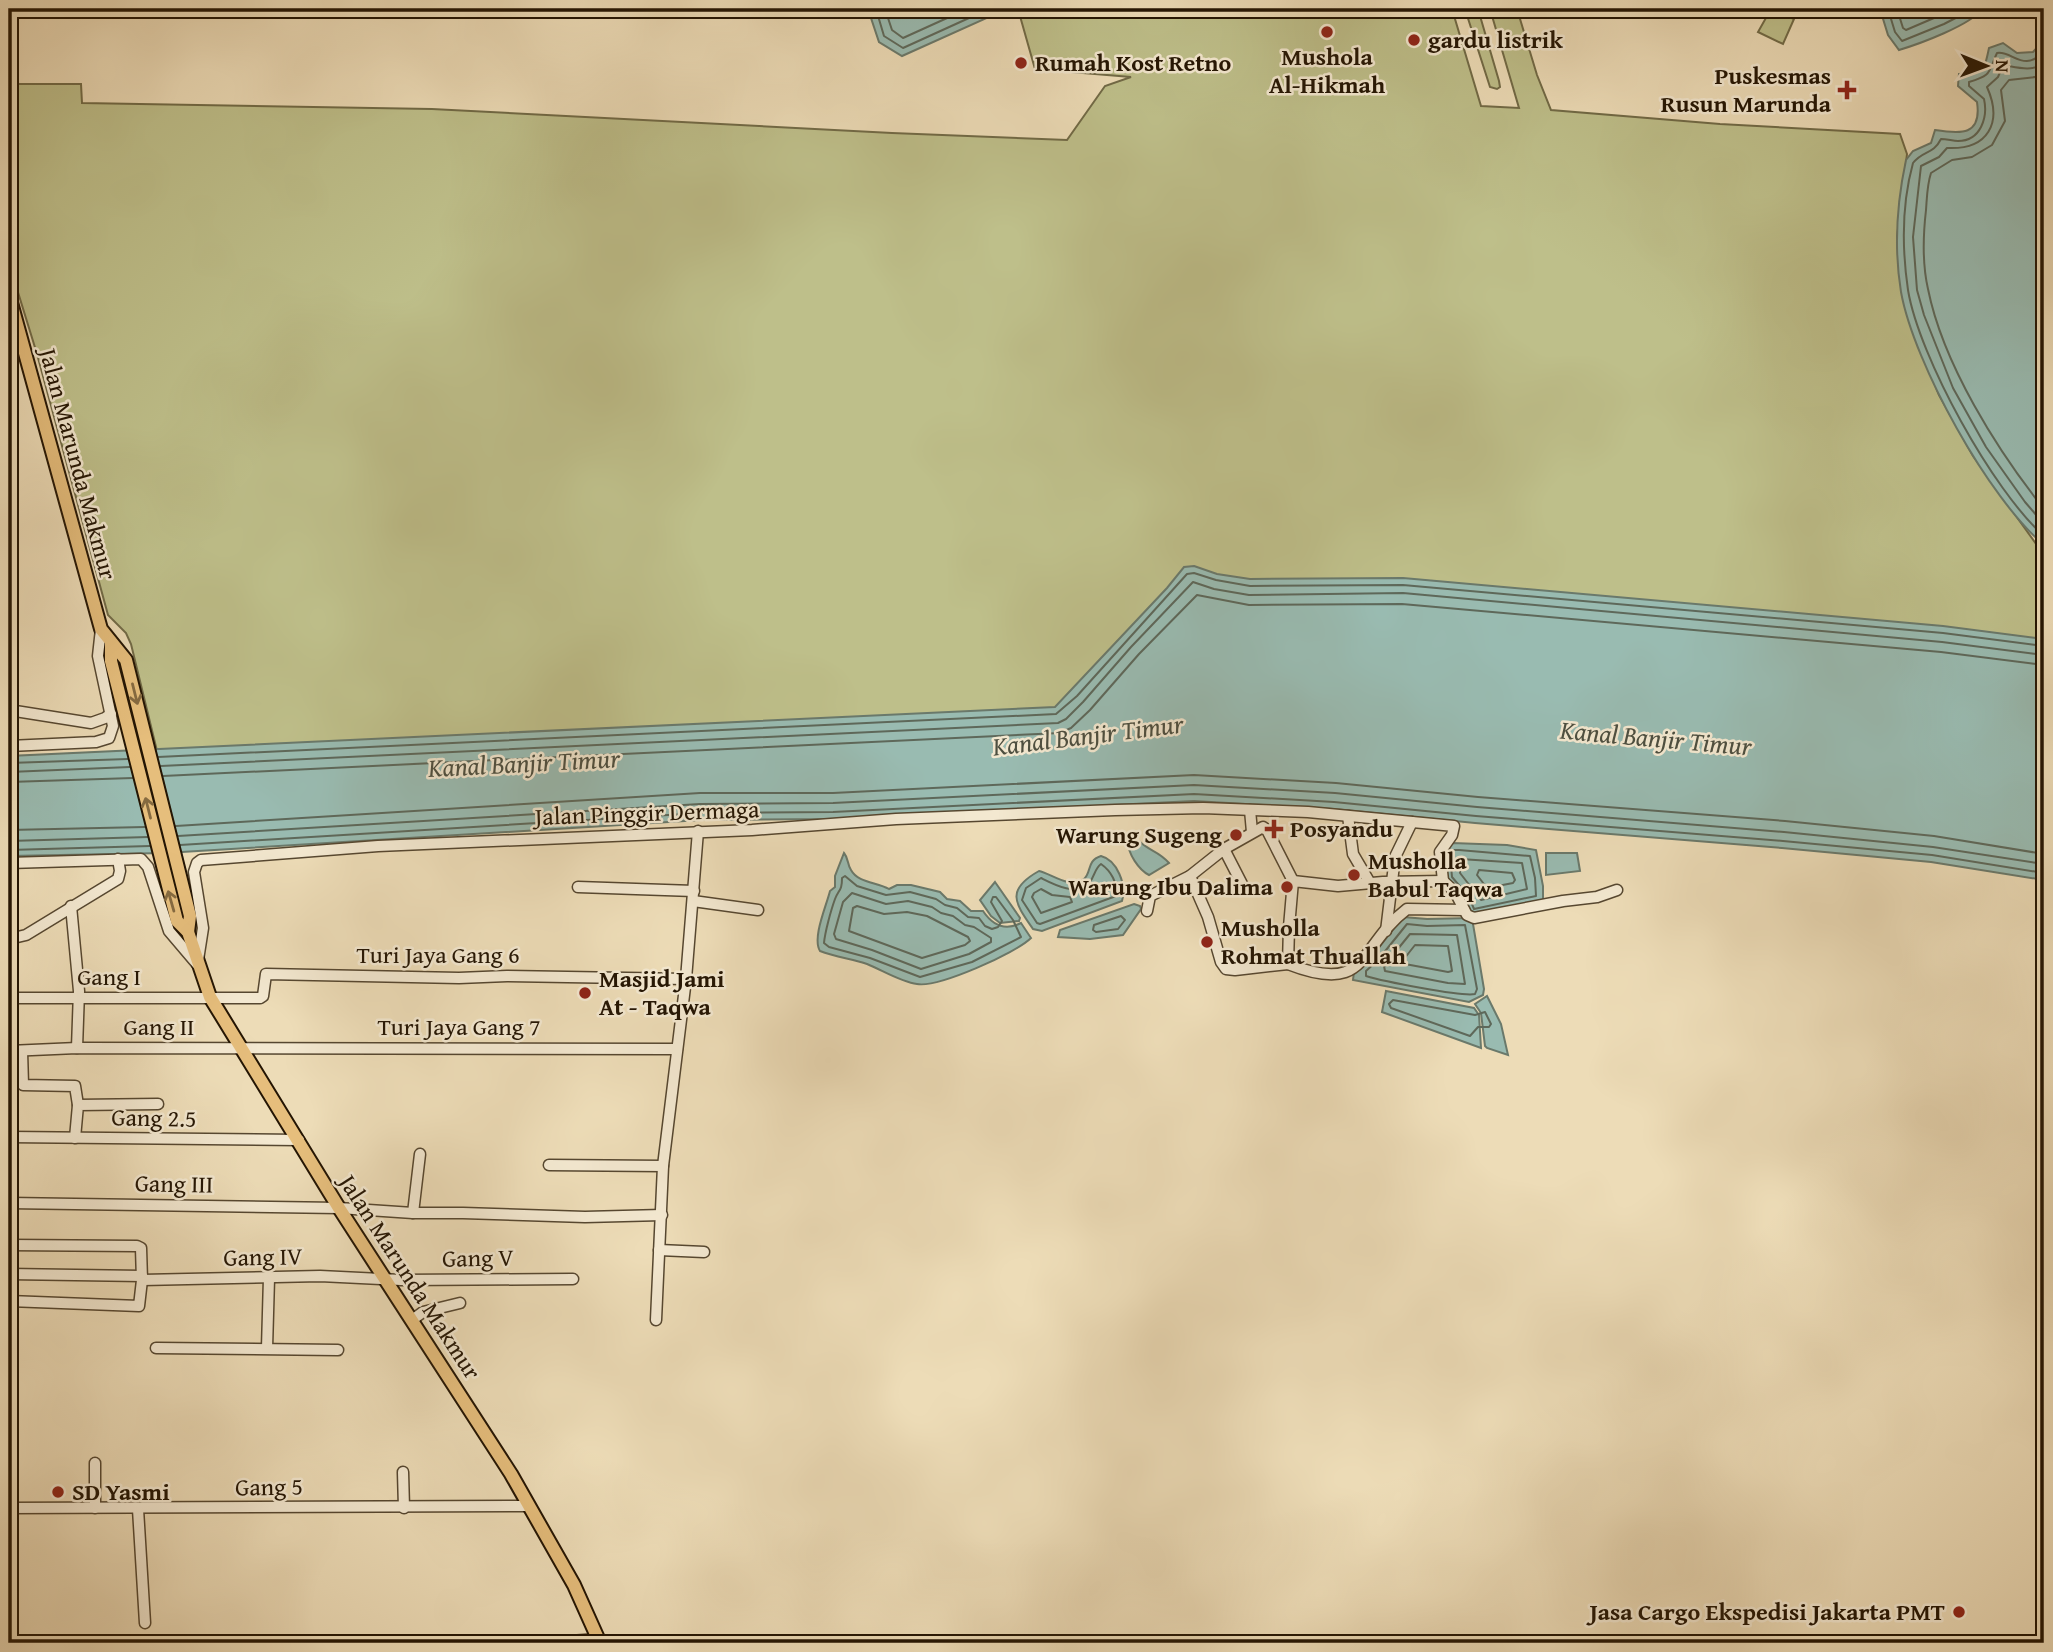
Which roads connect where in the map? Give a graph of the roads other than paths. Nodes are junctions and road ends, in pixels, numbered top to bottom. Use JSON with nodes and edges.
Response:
{"nodes":[{"id":1,"x":9,"y":295,"type":"edge"},
{"id":2,"x":101,"y":629,"type":"junction"},
{"id":3,"x":111,"y":642,"type":"junction"},
{"id":4,"x":9,"y":710,"type":"edge"},
{"id":5,"x":111,"y":714,"type":"junction"},
{"id":6,"x":9,"y":746,"type":"edge"},
{"id":7,"x":1250,"y":810,"type":"junction"},
{"id":8,"x":1348,"y":816,"type":"junction"},
{"id":9,"x":1412,"y":822,"type":"junction"},
{"id":10,"x":698,"y":831,"type":"junction"},
{"id":11,"x":1252,"y":832,"type":"junction"},
{"id":12,"x":1224,"y":849,"type":"junction"},
{"id":13,"x":118,"y":859,"type":"junction"},
{"id":14,"x":9,"y":863,"type":"edge"},
{"id":15,"x":1190,"y":876,"type":"junction"},
{"id":16,"x":1293,"y":881,"type":"junction"},
{"id":17,"x":1443,"y":881,"type":"junction"},
{"id":18,"x":1391,"y":882,"type":"junction"},
{"id":19,"x":1370,"y":883,"type":"junction"},
{"id":20,"x":1243,"y":886,"type":"dead end"},
{"id":21,"x":578,"y":887,"type":"dead end"},
{"id":22,"x":1617,"y":890,"type":"dead end"},
{"id":23,"x":693,"y":896,"type":"junction"},
{"id":24,"x":71,"y":906,"type":"junction"},
{"id":25,"x":758,"y":910,"type":"dead end"},
{"id":26,"x":1464,"y":910,"type":"junction"},
{"id":27,"x":1147,"y":911,"type":"dead end"},
{"id":28,"x":188,"y":932,"type":"junction"},
{"id":29,"x":1386,"y":932,"type":"junction"},
{"id":30,"x":9,"y":939,"type":"edge"},
{"id":31,"x":198,"y":964,"type":"junction"},
{"id":32,"x":1289,"y":964,"type":"junction"},
{"id":33,"x":686,"y":979,"type":"junction"},
{"id":34,"x":210,"y":997,"type":"junction"},
{"id":35,"x":9,"y":998,"type":"edge"},
{"id":36,"x":79,"y":999,"type":"junction"},
{"id":37,"x":77,"y":1048,"type":"junction"},
{"id":38,"x":241,"y":1048,"type":"junction"},
{"id":39,"x":677,"y":1049,"type":"junction"},
{"id":40,"x":9,"y":1051,"type":"edge"},
{"id":41,"x":22,"y":1051,"type":"junction"},
{"id":42,"x":158,"y":1104,"type":"dead end"},
{"id":43,"x":78,"y":1105,"type":"junction"},
{"id":44,"x":9,"y":1137,"type":"edge"},
{"id":45,"x":75,"y":1138,"type":"junction"},
{"id":46,"x":299,"y":1140,"type":"junction"},
{"id":47,"x":420,"y":1154,"type":"dead end"},
{"id":48,"x":549,"y":1165,"type":"dead end"},
{"id":49,"x":663,"y":1166,"type":"junction"},
{"id":50,"x":9,"y":1203,"type":"edge"},
{"id":51,"x":339,"y":1208,"type":"junction"},
{"id":52,"x":413,"y":1213,"type":"junction"},
{"id":53,"x":662,"y":1215,"type":"junction"},
{"id":54,"x":9,"y":1245,"type":"edge"},
{"id":55,"x":659,"y":1251,"type":"junction"},
{"id":56,"x":705,"y":1252,"type":"dead end"},
{"id":57,"x":9,"y":1274,"type":"edge"},
{"id":58,"x":142,"y":1278,"type":"junction"},
{"id":59,"x":269,"y":1278,"type":"junction"},
{"id":60,"x":384,"y":1279,"type":"junction"},
{"id":61,"x":573,"y":1279,"type":"dead end"},
{"id":62,"x":9,"y":1301,"type":"edge"},
{"id":63,"x":460,"y":1303,"type":"dead end"},
{"id":64,"x":412,"y":1320,"type":"junction"},
{"id":65,"x":656,"y":1320,"type":"dead end"},
{"id":66,"x":156,"y":1348,"type":"dead end"},
{"id":67,"x":267,"y":1348,"type":"junction"},
{"id":68,"x":338,"y":1350,"type":"dead end"},
{"id":69,"x":95,"y":1463,"type":"dead end"},
{"id":70,"x":403,"y":1472,"type":"dead end"},
{"id":71,"x":529,"y":1506,"type":"junction"},
{"id":72,"x":9,"y":1508,"type":"edge"},
{"id":73,"x":95,"y":1508,"type":"junction"},
{"id":74,"x":404,"y":1508,"type":"junction"},
{"id":75,"x":138,"y":1509,"type":"junction"},
{"id":76,"x":145,"y":1623,"type":"dead end"},
{"id":77,"x":599,"y":1641,"type":"edge"},
{"id":78,"x":542,"y":1643,"type":"edge"}],
"edges":[{"from":1,"to":2,"type":"main road","name":"Jalan Marunda Makmur"},
{"from":2,"to":3,"type":"main road","name":"Jalan Marunda Makmur"},
{"from":2,"to":5,"type":"street"},
{"from":28,"to":3,"type":"main road","name":"Jalan Marunda Makmur","one_way":true},
{"from":3,"to":28,"type":"main road","name":"Jalan Marunda Makmur","one_way":true},
{"from":4,"to":5,"type":"street"},
{"from":5,"to":6,"type":"street"},
{"from":7,"to":8,"type":"street","name":"Jalan Pinggir Dermaga"},
{"from":7,"to":10,"type":"street","name":"Jalan Pinggir Dermaga"},
{"from":7,"to":11,"type":"street"},
{"from":8,"to":9,"type":"street","name":"Jalan Pinggir Dermaga"},
{"from":8,"to":19,"type":"street"},
{"from":9,"to":17,"type":"street","name":"Jalan Pinggir Dermaga"},
{"from":9,"to":18,"type":"street"},
{"from":10,"to":23,"type":"street"},
{"from":10,"to":31,"type":"street","name":"Jalan Pinggir Dermaga"},
{"from":11,"to":12,"type":"street"},
{"from":11,"to":16,"type":"street"},
{"from":12,"to":15,"type":"street"},
{"from":12,"to":20,"type":"street"},
{"from":13,"to":14,"type":"street"},
{"from":13,"to":24,"type":"street"},
{"from":13,"to":31,"type":"street"},
{"from":15,"to":27,"type":"street"},
{"from":15,"to":32,"type":"street"},
{"from":16,"to":19,"type":"street"},
{"from":16,"to":32,"type":"street"},
{"from":17,"to":18,"type":"street"},
{"from":17,"to":26,"type":"street"},
{"from":18,"to":19,"type":"street"},
{"from":18,"to":29,"type":"street"},
{"from":21,"to":23,"type":"street"},
{"from":22,"to":26,"type":"street"},
{"from":23,"to":25,"type":"street"},
{"from":23,"to":33,"type":"street"},
{"from":24,"to":30,"type":"street"},
{"from":24,"to":36,"type":"street"},
{"from":26,"to":29,"type":"street"},
{"from":28,"to":31,"type":"main road","name":"Jalan Marunda Makmur"},
{"from":29,"to":32,"type":"street"},
{"from":31,"to":34,"type":"main road","name":"Jalan Marunda Makmur"},
{"from":33,"to":34,"type":"street","name":"Turi Jaya Gang 6"},
{"from":33,"to":39,"type":"street"},
{"from":34,"to":36,"type":"street","name":"Gang I"},
{"from":34,"to":38,"type":"main road","name":"Jalan Marunda Makmur"},
{"from":35,"to":36,"type":"street","name":"Gang I"},
{"from":36,"to":37,"type":"street"},
{"from":37,"to":38,"type":"street","name":"Gang II"},
{"from":37,"to":41,"type":"street","name":"Gang II"},
{"from":38,"to":39,"type":"street","name":"Turi Jaya Gang 7"},
{"from":38,"to":46,"type":"main road","name":"Jalan Marunda Makmur"},
{"from":39,"to":49,"type":"street"},
{"from":40,"to":41,"type":"street","name":"Gang II"},
{"from":41,"to":43,"type":"street"},
{"from":42,"to":43,"type":"street"},
{"from":43,"to":45,"type":"street"},
{"from":44,"to":45,"type":"street","name":"Gang 2.5"},
{"from":45,"to":46,"type":"street","name":"Gang 2.5"},
{"from":46,"to":51,"type":"main road","name":"Jalan Marunda Makmur"},
{"from":47,"to":52,"type":"street"},
{"from":48,"to":49,"type":"street"},
{"from":49,"to":53,"type":"street"},
{"from":50,"to":51,"type":"street","name":"Gang III"},
{"from":51,"to":52,"type":"street","name":"Gang III"},
{"from":51,"to":60,"type":"main road","name":"Jalan Marunda Makmur"},
{"from":52,"to":53,"type":"street","name":"Gang III"},
{"from":53,"to":55,"type":"street"},
{"from":54,"to":58,"type":"street"},
{"from":55,"to":56,"type":"street"},
{"from":55,"to":65,"type":"street"},
{"from":57,"to":58,"type":"street","name":"Gang IV"},
{"from":58,"to":59,"type":"street","name":"Gang IV"},
{"from":58,"to":62,"type":"street"},
{"from":59,"to":60,"type":"street","name":"Gang IV"},
{"from":59,"to":67,"type":"street"},
{"from":60,"to":61,"type":"street","name":"Gang V"},
{"from":60,"to":64,"type":"main road","name":"Jalan Marunda Makmur"},
{"from":63,"to":64,"type":"street"},
{"from":64,"to":71,"type":"main road","name":"Jalan Marunda Makmur"},
{"from":66,"to":67,"type":"street"},
{"from":67,"to":68,"type":"street"},
{"from":69,"to":73,"type":"street"},
{"from":70,"to":74,"type":"street"},
{"from":71,"to":74,"type":"street","name":"Gang 5"},
{"from":71,"to":77,"type":"main road","name":"Jalan Marunda Makmur"},
{"from":72,"to":73,"type":"street","name":"Gang 5"},
{"from":73,"to":75,"type":"street","name":"Gang 5"},
{"from":74,"to":75,"type":"street","name":"Gang 5"},
{"from":75,"to":76,"type":"street"},
{"from":77,"to":78,"type":"street"}]}
